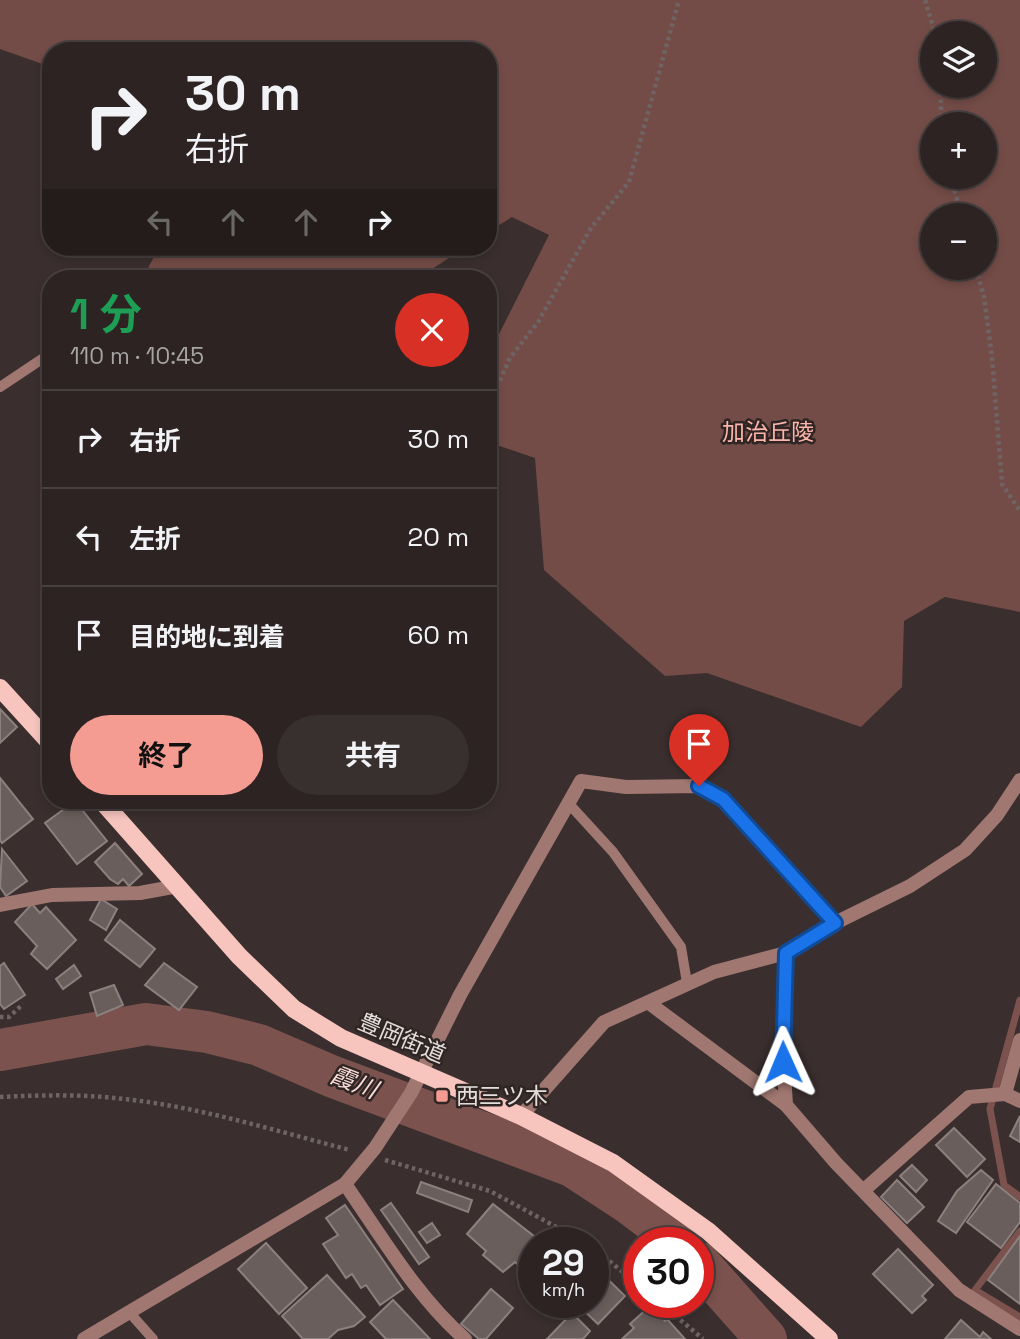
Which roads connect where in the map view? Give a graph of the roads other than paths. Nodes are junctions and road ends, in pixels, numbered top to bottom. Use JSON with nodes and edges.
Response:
{"nodes":[{"id":1,"x":42,"y":359,"type":"edge"},
{"id":2,"x":0,"y":387,"type":"edge"},
{"id":3,"x":0,"y":688,"type":"edge"},
{"id":4,"x":42,"y":734,"type":"edge"},
{"id":5,"x":1020,"y":780,"type":"edge"},
{"id":6,"x":570,"y":804,"type":"junction"},
{"id":7,"x":109,"y":809,"type":"edge"},
{"id":8,"x":178,"y":886,"type":"junction"},
{"id":9,"x":0,"y":905,"type":"edge"},
{"id":10,"x":835,"y":923,"type":"junction"},
{"id":11,"x":786,"y":953,"type":"junction"},
{"id":12,"x":687,"y":983,"type":"junction"},
{"id":13,"x":649,"y":1003,"type":"junction"},
{"id":14,"x":1020,"y":1040,"type":"edge"},
{"id":15,"x":419,"y":1071,"type":"junction"},
{"id":16,"x":1005,"y":1094,"type":"junction"},
{"id":17,"x":1020,"y":1101,"type":"edge"},
{"id":18,"x":786,"y":1105,"type":"junction"},
{"id":19,"x":521,"y":1116,"type":"junction"},
{"id":20,"x":345,"y":1184,"type":"junction"},
{"id":21,"x":863,"y":1190,"type":"junction"},
{"id":22,"x":129,"y":1312,"type":"junction"},
{"id":23,"x":1019,"y":1327,"type":"edge"},
{"id":24,"x":84,"y":1339,"type":"edge"},
{"id":25,"x":153,"y":1339,"type":"edge"},
{"id":26,"x":465,"y":1339,"type":"edge"},
{"id":27,"x":829,"y":1339,"type":"edge"}],
"edges":[{"from":1,"to":2,"type":"lane"},
{"from":3,"to":4,"type":"main road"},
{"from":5,"to":10,"type":"street"},
{"from":6,"to":10,"type":"street"},
{"from":6,"to":12,"type":"lane"},
{"from":6,"to":15,"type":"street"},
{"from":7,"to":8,"type":"main road","name":"豊岡街道"},
{"from":8,"to":9,"type":"street"},
{"from":8,"to":15,"type":"main road","name":"豊岡街道"},
{"from":10,"to":11,"type":"street"},
{"from":11,"to":12,"type":"street"},
{"from":11,"to":18,"type":"street"},
{"from":12,"to":13,"type":"street"},
{"from":13,"to":18,"type":"street"},
{"from":13,"to":19,"type":"street"},
{"from":14,"to":16,"type":"street"},
{"from":15,"to":19,"type":"main road","name":"豊岡街道"},
{"from":15,"to":20,"type":"street"},
{"from":16,"to":17,"type":"street"},
{"from":16,"to":21,"type":"street"},
{"from":18,"to":21,"type":"street"},
{"from":19,"to":27,"type":"main road","name":"豊岡街道"},
{"from":20,"to":22,"type":"street"},
{"from":20,"to":26,"type":"street"},
{"from":21,"to":23,"type":"street"},
{"from":22,"to":24,"type":"street"},
{"from":22,"to":25,"type":"lane"}]}
